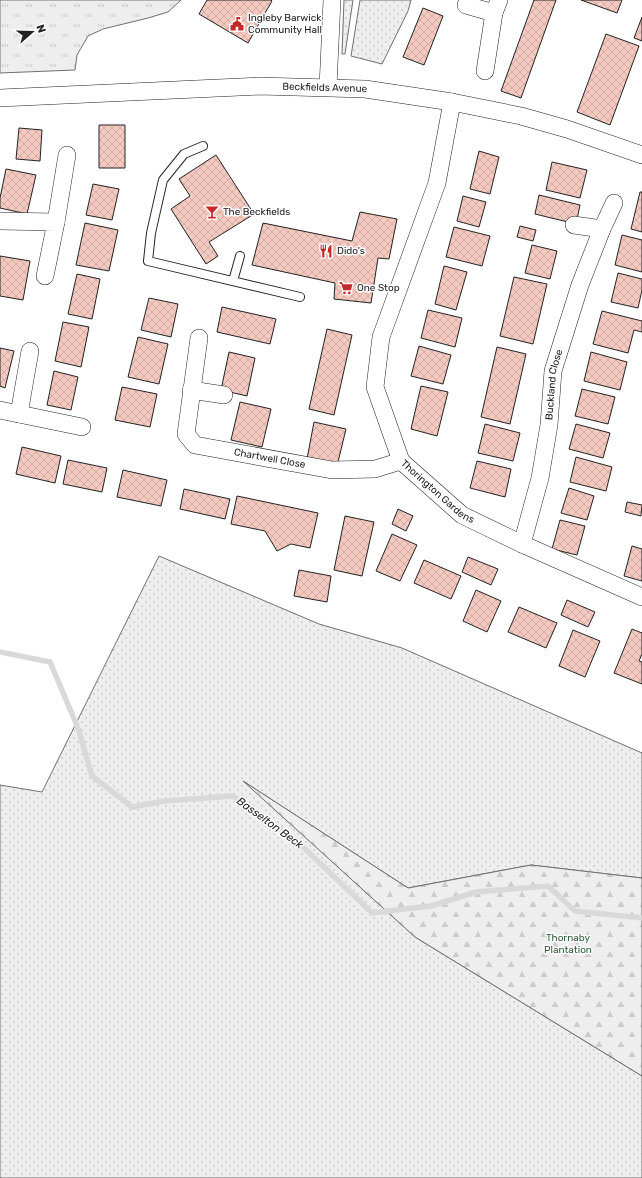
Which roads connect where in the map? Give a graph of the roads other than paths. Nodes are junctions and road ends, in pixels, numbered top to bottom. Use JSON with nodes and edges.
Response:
{"nodes":[{"id":1,"x":332,"y":0,"type":"edge"},
{"id":2,"x":466,"y":5,"type":"dead end"},
{"id":3,"x":497,"y":6,"type":"edge"},
{"id":4,"x":485,"y":71,"type":"dead end"},
{"id":5,"x":328,"y":88,"type":"junction"},
{"id":6,"x":0,"y":98,"type":"edge"},
{"id":7,"x":452,"y":102,"type":"junction"},
{"id":8,"x":203,"y":146,"type":"dead end"},
{"id":9,"x":642,"y":154,"type":"edge"},
{"id":10,"x":67,"y":155,"type":"dead end"},
{"id":11,"x":614,"y":204,"type":"dead end"},
{"id":12,"x":0,"y":221,"type":"edge"},
{"id":13,"x":56,"y":222,"type":"junction"},
{"id":14,"x":574,"y":224,"type":"dead end"},
{"id":15,"x":602,"y":229,"type":"junction"},
{"id":16,"x":240,"y":256,"type":"dead end"},
{"id":17,"x":45,"y":276,"type":"dead end"},
{"id":18,"x":233,"y":281,"type":"junction"},
{"id":19,"x":300,"y":297,"type":"dead end"},
{"id":20,"x":199,"y":338,"type":"dead end"},
{"id":21,"x":30,"y":351,"type":"dead end"},
{"id":22,"x":191,"y":390,"type":"junction"},
{"id":23,"x":224,"y":395,"type":"dead end"},
{"id":24,"x":0,"y":410,"type":"edge"},
{"id":25,"x":19,"y":414,"type":"junction"},
{"id":26,"x":82,"y":427,"type":"dead end"},
{"id":27,"x":402,"y":461,"type":"junction"},
{"id":28,"x":522,"y":544,"type":"junction"},
{"id":29,"x":642,"y":597,"type":"edge"}],
"edges":[{"from":1,"to":5,"type":"street"},
{"from":2,"to":3,"type":"street"},
{"from":3,"to":4,"type":"street"},
{"from":5,"to":6,"type":"street","name":"Beckfields Avenue"},
{"from":5,"to":7,"type":"street","name":"Beckfields Avenue"},
{"from":7,"to":9,"type":"street","name":"Beckfields Avenue"},
{"from":7,"to":27,"type":"street","name":"Thorington Gardens"},
{"from":8,"to":18,"type":"lane"},
{"from":10,"to":13,"type":"street"},
{"from":11,"to":15,"type":"street","name":"Buckland Close"},
{"from":12,"to":13,"type":"street"},
{"from":13,"to":17,"type":"street"},
{"from":14,"to":15,"type":"street"},
{"from":15,"to":28,"type":"street","name":"Buckland Close"},
{"from":16,"to":18,"type":"lane"},
{"from":18,"to":19,"type":"lane"},
{"from":20,"to":22,"type":"street","name":"Chartwell Close"},
{"from":21,"to":25,"type":"street"},
{"from":22,"to":23,"type":"street"},
{"from":22,"to":27,"type":"street","name":"Chartwell Close"},
{"from":24,"to":25,"type":"street"},
{"from":25,"to":26,"type":"street"},
{"from":27,"to":28,"type":"street","name":"Thorington Gardens"},
{"from":28,"to":29,"type":"street","name":"Thorington Gardens"}]}
